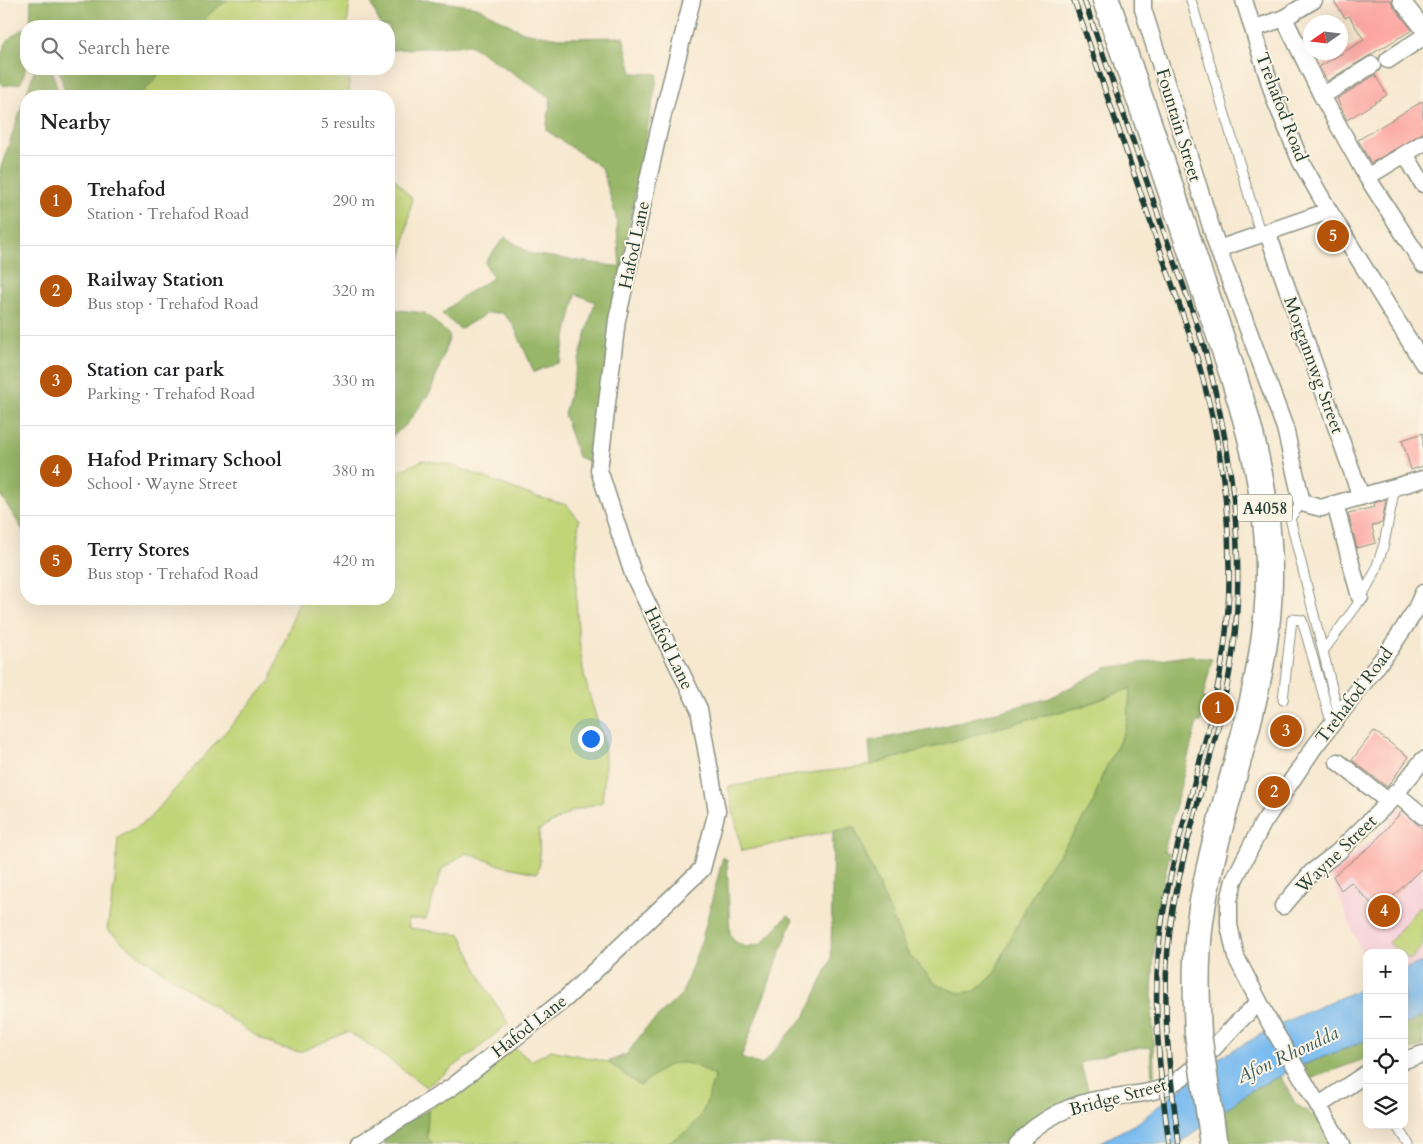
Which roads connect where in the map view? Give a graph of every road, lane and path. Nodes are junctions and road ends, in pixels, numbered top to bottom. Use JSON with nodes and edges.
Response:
{"nodes":[{"id":1,"x":692,"y":0,"type":"edge"},
{"id":2,"x":1106,"y":0,"type":"edge"},
{"id":3,"x":1143,"y":0,"type":"edge"},
{"id":4,"x":1191,"y":0,"type":"edge"},
{"id":5,"x":1244,"y":0,"type":"edge"},
{"id":6,"x":1314,"y":0,"type":"edge"},
{"id":7,"x":1400,"y":0,"type":"edge"},
{"id":8,"x":1284,"y":18,"type":"junction"},
{"id":9,"x":1423,"y":28,"type":"edge"},
{"id":10,"x":1254,"y":29,"type":"junction"},
{"id":11,"x":1423,"y":37,"type":"edge"},
{"id":12,"x":1388,"y":60,"type":"dead end"},
{"id":13,"x":1372,"y":65,"type":"dead end"},
{"id":14,"x":1322,"y":96,"type":"junction"},
{"id":15,"x":1423,"y":143,"type":"edge"},
{"id":16,"x":1405,"y":154,"type":"junction"},
{"id":17,"x":1367,"y":177,"type":"junction"},
{"id":18,"x":1423,"y":184,"type":"edge"},
{"id":19,"x":1329,"y":212,"type":"junction"},
{"id":20,"x":1264,"y":235,"type":"junction"},
{"id":21,"x":1218,"y":249,"type":"junction"},
{"id":22,"x":1423,"y":264,"type":"edge"},
{"id":23,"x":1421,"y":353,"type":"edge"},
{"id":24,"x":1423,"y":479,"type":"edge"},
{"id":25,"x":1395,"y":487,"type":"junction"},
{"id":26,"x":1361,"y":497,"type":"junction"},
{"id":27,"x":1302,"y":503,"type":"junction"},
{"id":28,"x":1335,"y":504,"type":"junction"},
{"id":29,"x":1423,"y":592,"type":"edge"},
{"id":30,"x":1360,"y":597,"type":"junction"},
{"id":31,"x":1324,"y":650,"type":"junction"},
{"id":32,"x":1283,"y":700,"type":"dead end"},
{"id":33,"x":1335,"y":721,"type":"junction"},
{"id":34,"x":1423,"y":760,"type":"edge"},
{"id":35,"x":1338,"y":762,"type":"dead end"},
{"id":36,"x":1392,"y":797,"type":"junction"},
{"id":37,"x":1423,"y":816,"type":"edge"},
{"id":38,"x":1283,"y":906,"type":"dead end"},
{"id":39,"x":1259,"y":1002,"type":"junction"},
{"id":40,"x":1423,"y":1054,"type":"edge"},
{"id":41,"x":1408,"y":1059,"type":"edge"},
{"id":42,"x":1363,"y":1078,"type":"edge"},
{"id":43,"x":1318,"y":1106,"type":"junction"},
{"id":44,"x":1399,"y":1129,"type":"edge"},
{"id":45,"x":360,"y":1144,"type":"edge"},
{"id":46,"x":1017,"y":1144,"type":"edge"},
{"id":47,"x":1214,"y":1144,"type":"edge"},
{"id":48,"x":1341,"y":1144,"type":"edge"},
{"id":49,"x":1408,"y":1144,"type":"edge"}],
"edges":[{"from":1,"to":45,"type":"street","name":"Hafod Lane"},
{"from":2,"to":47,"type":"main road","number":"A4058","bridge":true},
{"from":3,"to":21,"type":"street","name":"Fountain Street"},
{"from":4,"to":20,"type":"lane"},
{"from":5,"to":10,"type":"street","name":"Trehafod Road"},
{"from":6,"to":8,"type":"street"},
{"from":7,"to":9,"type":"street"},
{"from":8,"to":10,"type":"street"},
{"from":8,"to":14,"type":"street"},
{"from":10,"to":19,"type":"street","name":"Trehafod Road"},
{"from":11,"to":12,"type":"street"},
{"from":13,"to":14,"type":"street"},
{"from":14,"to":17,"type":"street"},
{"from":15,"to":16,"type":"street"},
{"from":16,"to":17,"type":"street"},
{"from":16,"to":18,"type":"street"},
{"from":17,"to":22,"type":"street"},
{"from":19,"to":20,"type":"street"},
{"from":19,"to":23,"type":"street","name":"Trehafod Road"},
{"from":20,"to":21,"type":"street"},
{"from":20,"to":26,"type":"street","name":"Morgannwg Street"},
{"from":21,"to":27,"type":"street","name":"Fountain Street"},
{"from":24,"to":25,"type":"street"},
{"from":25,"to":26,"type":"street"},
{"from":25,"to":30,"type":"lane"},
{"from":26,"to":28,"type":"street"},
{"from":27,"to":28,"type":"street"},
{"from":27,"to":31,"type":"lane"},
{"from":28,"to":30,"type":"street"},
{"from":29,"to":33,"type":"street","name":"Trehafod Road"},
{"from":30,"to":31,"type":"lane"},
{"from":31,"to":33,"type":"lane"},
{"from":32,"to":33,"type":"lane"},
{"from":33,"to":39,"type":"street","name":"Trehafod Road"},
{"from":34,"to":36,"type":"street","name":"Wayne Street"},
{"from":35,"to":36,"type":"street","name":"Wayne Street"},
{"from":36,"to":37,"type":"street"},
{"from":36,"to":38,"type":"street","name":"Wayne Street"},
{"from":39,"to":43,"type":"street","name":"Trehafod Road"},
{"from":39,"to":46,"type":"street","name":"Bridge Street"},
{"from":40,"to":41,"type":"street"},
{"from":42,"to":43,"type":"street"},
{"from":43,"to":48,"type":"street","name":"Trehafod Road"},
{"from":44,"to":49,"type":"lane"}]}
